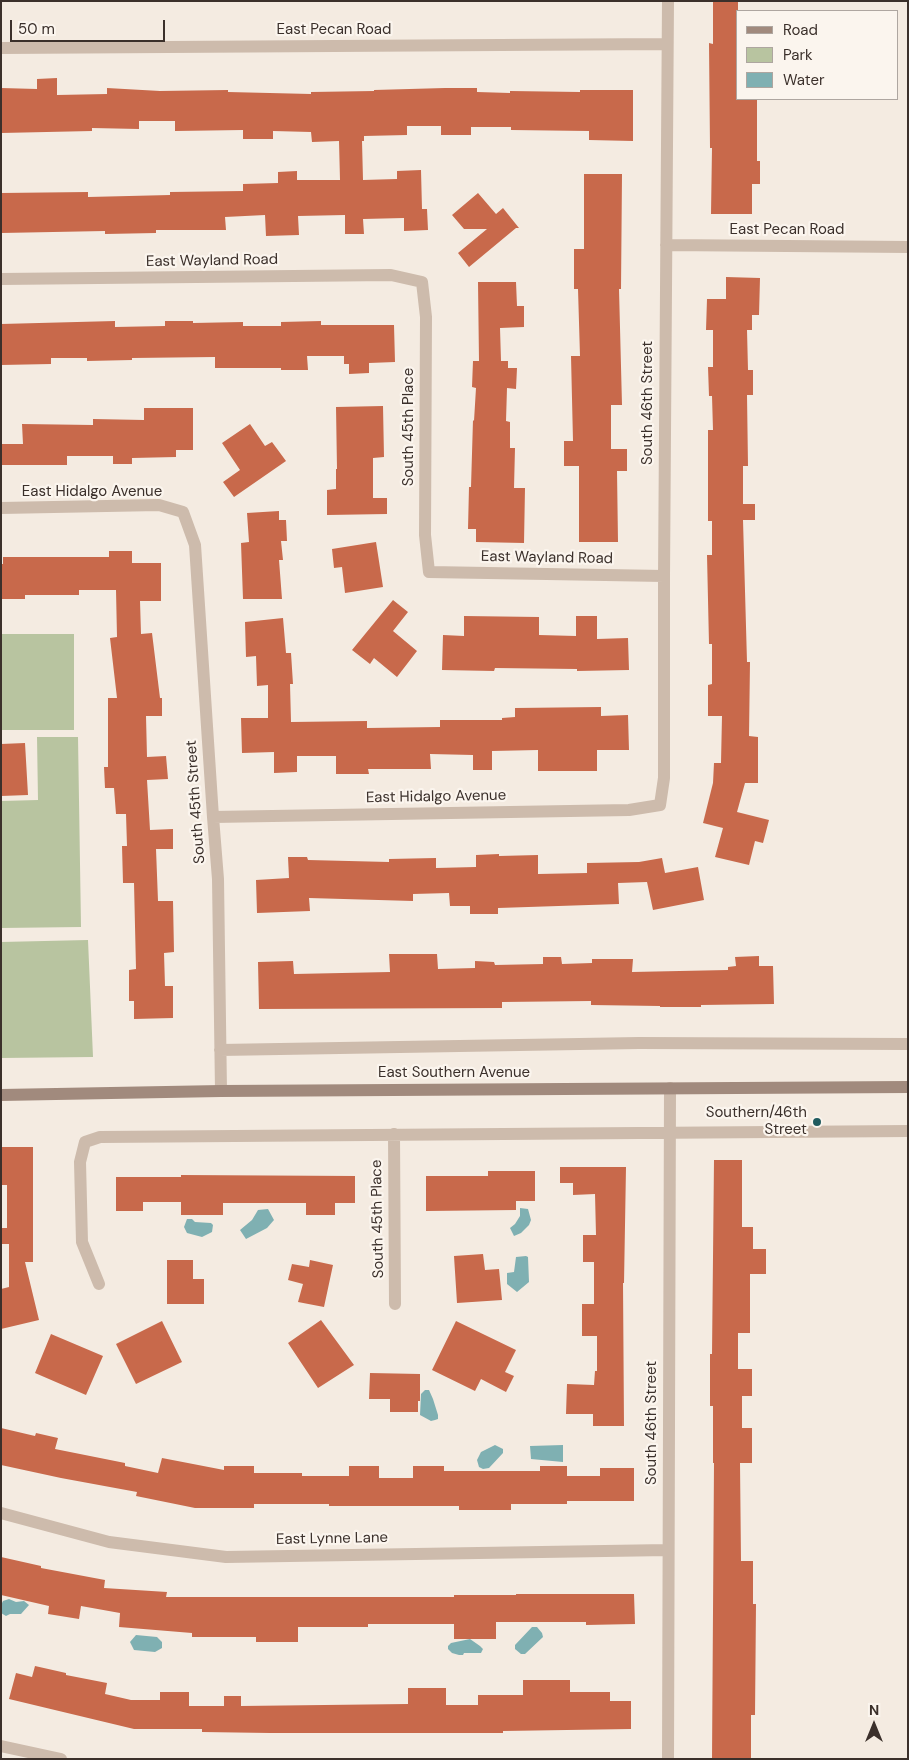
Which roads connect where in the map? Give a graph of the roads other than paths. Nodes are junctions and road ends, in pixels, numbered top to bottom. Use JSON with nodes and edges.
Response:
{"nodes":[{"id":1,"x":668,"y":1,"type":"edge"},
{"id":2,"x":667,"y":44,"type":"junction"},
{"id":3,"x":1,"y":48,"type":"edge"},
{"id":4,"x":666,"y":245,"type":"junction"},
{"id":5,"x":908,"y":247,"type":"edge"},
{"id":6,"x":1,"y":279,"type":"edge"},
{"id":7,"x":422,"y":282,"type":"joint"},
{"id":8,"x":1,"y":508,"type":"edge"},
{"id":9,"x":183,"y":512,"type":"joint"},
{"id":10,"x":429,"y":572,"type":"joint"},
{"id":11,"x":664,"y":576,"type":"junction"},
{"id":12,"x":660,"y":805,"type":"joint"},
{"id":13,"x":212,"y":817,"type":"junction"},
{"id":14,"x":908,"y":1044,"type":"edge"},
{"id":15,"x":220,"y":1050,"type":"junction"},
{"id":16,"x":908,"y":1087,"type":"edge"},
{"id":17,"x":670,"y":1088,"type":"junction"},
{"id":18,"x":221,"y":1091,"type":"junction"},
{"id":19,"x":1,"y":1095,"type":"edge"},
{"id":20,"x":669,"y":1131,"type":"junction"},
{"id":21,"x":908,"y":1131,"type":"edge"},
{"id":22,"x":394,"y":1134,"type":"junction"},
{"id":23,"x":99,"y":1284,"type":"dead end"},
{"id":24,"x":396,"y":1304,"type":"dead end"},
{"id":25,"x":1,"y":1513,"type":"edge"},
{"id":26,"x":668,"y":1550,"type":"junction"},
{"id":27,"x":1,"y":1746,"type":"edge"},
{"id":28,"x":61,"y":1759,"type":"edge"},
{"id":29,"x":668,"y":1759,"type":"edge"}],
"edges":[{"from":1,"to":2,"type":"street","name":"South 46th Street"},
{"from":2,"to":3,"type":"street","name":"East Pecan Road"},
{"from":2,"to":4,"type":"street","name":"South 46th Street"},
{"from":4,"to":5,"type":"street","name":"East Pecan Road"},
{"from":4,"to":11,"type":"street","name":"South 46th Street"},
{"from":6,"to":7,"type":"street","name":"East Wayland Road"},
{"from":7,"to":10,"type":"street","name":"South 45th Place"},
{"from":8,"to":9,"type":"street","name":"East Hidalgo Avenue"},
{"from":9,"to":13,"type":"street","name":"South 45th Street"},
{"from":10,"to":11,"type":"street","name":"East Wayland Road"},
{"from":11,"to":12,"type":"street","name":"South 46th Street"},
{"from":12,"to":13,"type":"street","name":"East Hidalgo Avenue"},
{"from":13,"to":15,"type":"street","name":"South 45th Street"},
{"from":14,"to":15,"type":"street","name":"East Southern Avenue"},
{"from":15,"to":18,"type":"street","name":"South 45th Street"},
{"from":16,"to":17,"type":"main road","name":"East Southern Avenue"},
{"from":17,"to":18,"type":"main road","name":"East Southern Avenue"},
{"from":17,"to":20,"type":"street","name":"South 46th Street"},
{"from":18,"to":19,"type":"main road","name":"East Southern Avenue"},
{"from":20,"to":21,"type":"street"},
{"from":20,"to":22,"type":"street"},
{"from":20,"to":26,"type":"street","name":"South 46th Street"},
{"from":22,"to":23,"type":"street"},
{"from":22,"to":24,"type":"street","name":"South 45th Place"},
{"from":25,"to":26,"type":"street","name":"East Lynne Lane"},
{"from":26,"to":29,"type":"street","name":"South 46th Street"},
{"from":27,"to":28,"type":"street"}]}
